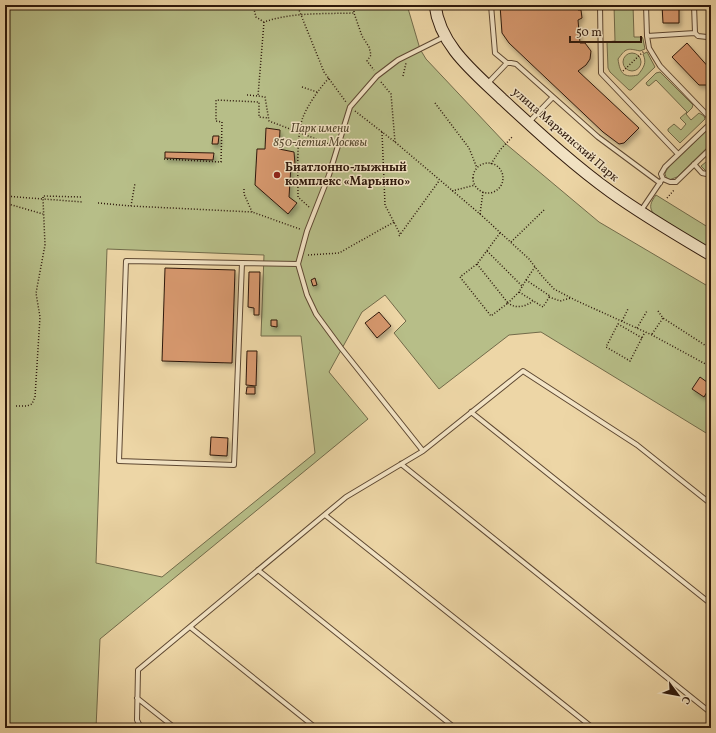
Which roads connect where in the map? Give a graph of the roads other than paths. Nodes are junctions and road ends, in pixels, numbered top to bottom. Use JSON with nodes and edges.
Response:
{"nodes":[{"id":1,"x":435,"y":5,"type":"edge"},
{"id":2,"x":491,"y":5,"type":"edge"},
{"id":3,"x":600,"y":5,"type":"edge"},
{"id":4,"x":646,"y":5,"type":"edge"},
{"id":5,"x":694,"y":5,"type":"edge"},
{"id":6,"x":695,"y":33,"type":"junction"},
{"id":7,"x":647,"y":36,"type":"junction"},
{"id":8,"x":444,"y":37,"type":"junction"},
{"id":9,"x":711,"y":42,"type":"edge"},
{"id":10,"x":507,"y":64,"type":"junction"},
{"id":11,"x":487,"y":84,"type":"junction"},
{"id":12,"x":552,"y":98,"type":"junction"},
{"id":13,"x":711,"y":120,"type":"edge"},
{"id":14,"x":711,"y":123,"type":"edge"},
{"id":15,"x":528,"y":124,"type":"junction"},
{"id":16,"x":711,"y":148,"type":"edge"},
{"id":17,"x":678,"y":154,"type":"junction"},
{"id":18,"x":694,"y":164,"type":"junction"},
{"id":19,"x":711,"y":175,"type":"edge"},
{"id":20,"x":663,"y":179,"type":"junction"},
{"id":21,"x":660,"y":183,"type":"junction"},
{"id":22,"x":640,"y":212,"type":"junction"},
{"id":23,"x":711,"y":255,"type":"edge"},
{"id":24,"x":242,"y":263,"type":"junction"},
{"id":25,"x":298,"y":264,"type":"junction"},
{"id":26,"x":471,"y":412,"type":"junction"},
{"id":27,"x":423,"y":450,"type":"junction"},
{"id":28,"x":401,"y":464,"type":"junction"},
{"id":29,"x":711,"y":504,"type":"edge"},
{"id":30,"x":325,"y":515,"type":"junction"},
{"id":31,"x":258,"y":570,"type":"junction"},
{"id":32,"x":711,"y":604,"type":"edge"},
{"id":33,"x":190,"y":627,"type":"junction"},
{"id":34,"x":137,"y":698,"type":"junction"},
{"id":35,"x":711,"y":713,"type":"edge"},
{"id":36,"x":141,"y":728,"type":"edge"},
{"id":37,"x":175,"y":728,"type":"edge"},
{"id":38,"x":316,"y":728,"type":"edge"},
{"id":39,"x":455,"y":728,"type":"edge"},
{"id":40,"x":593,"y":728,"type":"edge"}],
"edges":[{"from":1,"to":8,"type":"main road","name":"улица Марьинский Парк"},
{"from":2,"to":10,"type":"lane"},
{"from":3,"to":17,"type":"lane"},
{"from":4,"to":7,"type":"lane"},
{"from":5,"to":6,"type":"lane"},
{"from":6,"to":7,"type":"lane"},
{"from":6,"to":9,"type":"lane"},
{"from":7,"to":13,"type":"lane"},
{"from":8,"to":11,"type":"main road","name":"улица Марьинский Парк"},
{"from":8,"to":25,"type":"lane"},
{"from":10,"to":11,"type":"lane"},
{"from":10,"to":12,"type":"lane"},
{"from":11,"to":15,"type":"main road","name":"улица Марьинский Парк"},
{"from":12,"to":15,"type":"lane"},
{"from":12,"to":21,"type":"lane"},
{"from":14,"to":17,"type":"lane"},
{"from":15,"to":22,"type":"main road","name":"улица Марьинский Парк"},
{"from":16,"to":18,"type":"lane"},
{"from":17,"to":20,"type":"lane"},
{"from":18,"to":19,"type":"lane"},
{"from":18,"to":20,"type":"lane"},
{"from":20,"to":21,"type":"lane"},
{"from":21,"to":22,"type":"lane"},
{"from":22,"to":23,"type":"main road","name":"улица Марьинский Парк"},
{"from":24,"to":24,"type":"lane"},
{"from":24,"to":25,"type":"lane"},
{"from":25,"to":27,"type":"lane"},
{"from":26,"to":27,"type":"lane"},
{"from":26,"to":29,"type":"lane"},
{"from":26,"to":32,"type":"lane"},
{"from":27,"to":28,"type":"lane"},
{"from":28,"to":30,"type":"lane"},
{"from":28,"to":35,"type":"lane"},
{"from":30,"to":31,"type":"lane"},
{"from":30,"to":40,"type":"lane"},
{"from":31,"to":33,"type":"lane"},
{"from":31,"to":39,"type":"lane"},
{"from":33,"to":34,"type":"lane"},
{"from":33,"to":38,"type":"lane"},
{"from":34,"to":36,"type":"lane"},
{"from":34,"to":37,"type":"lane"}]}
